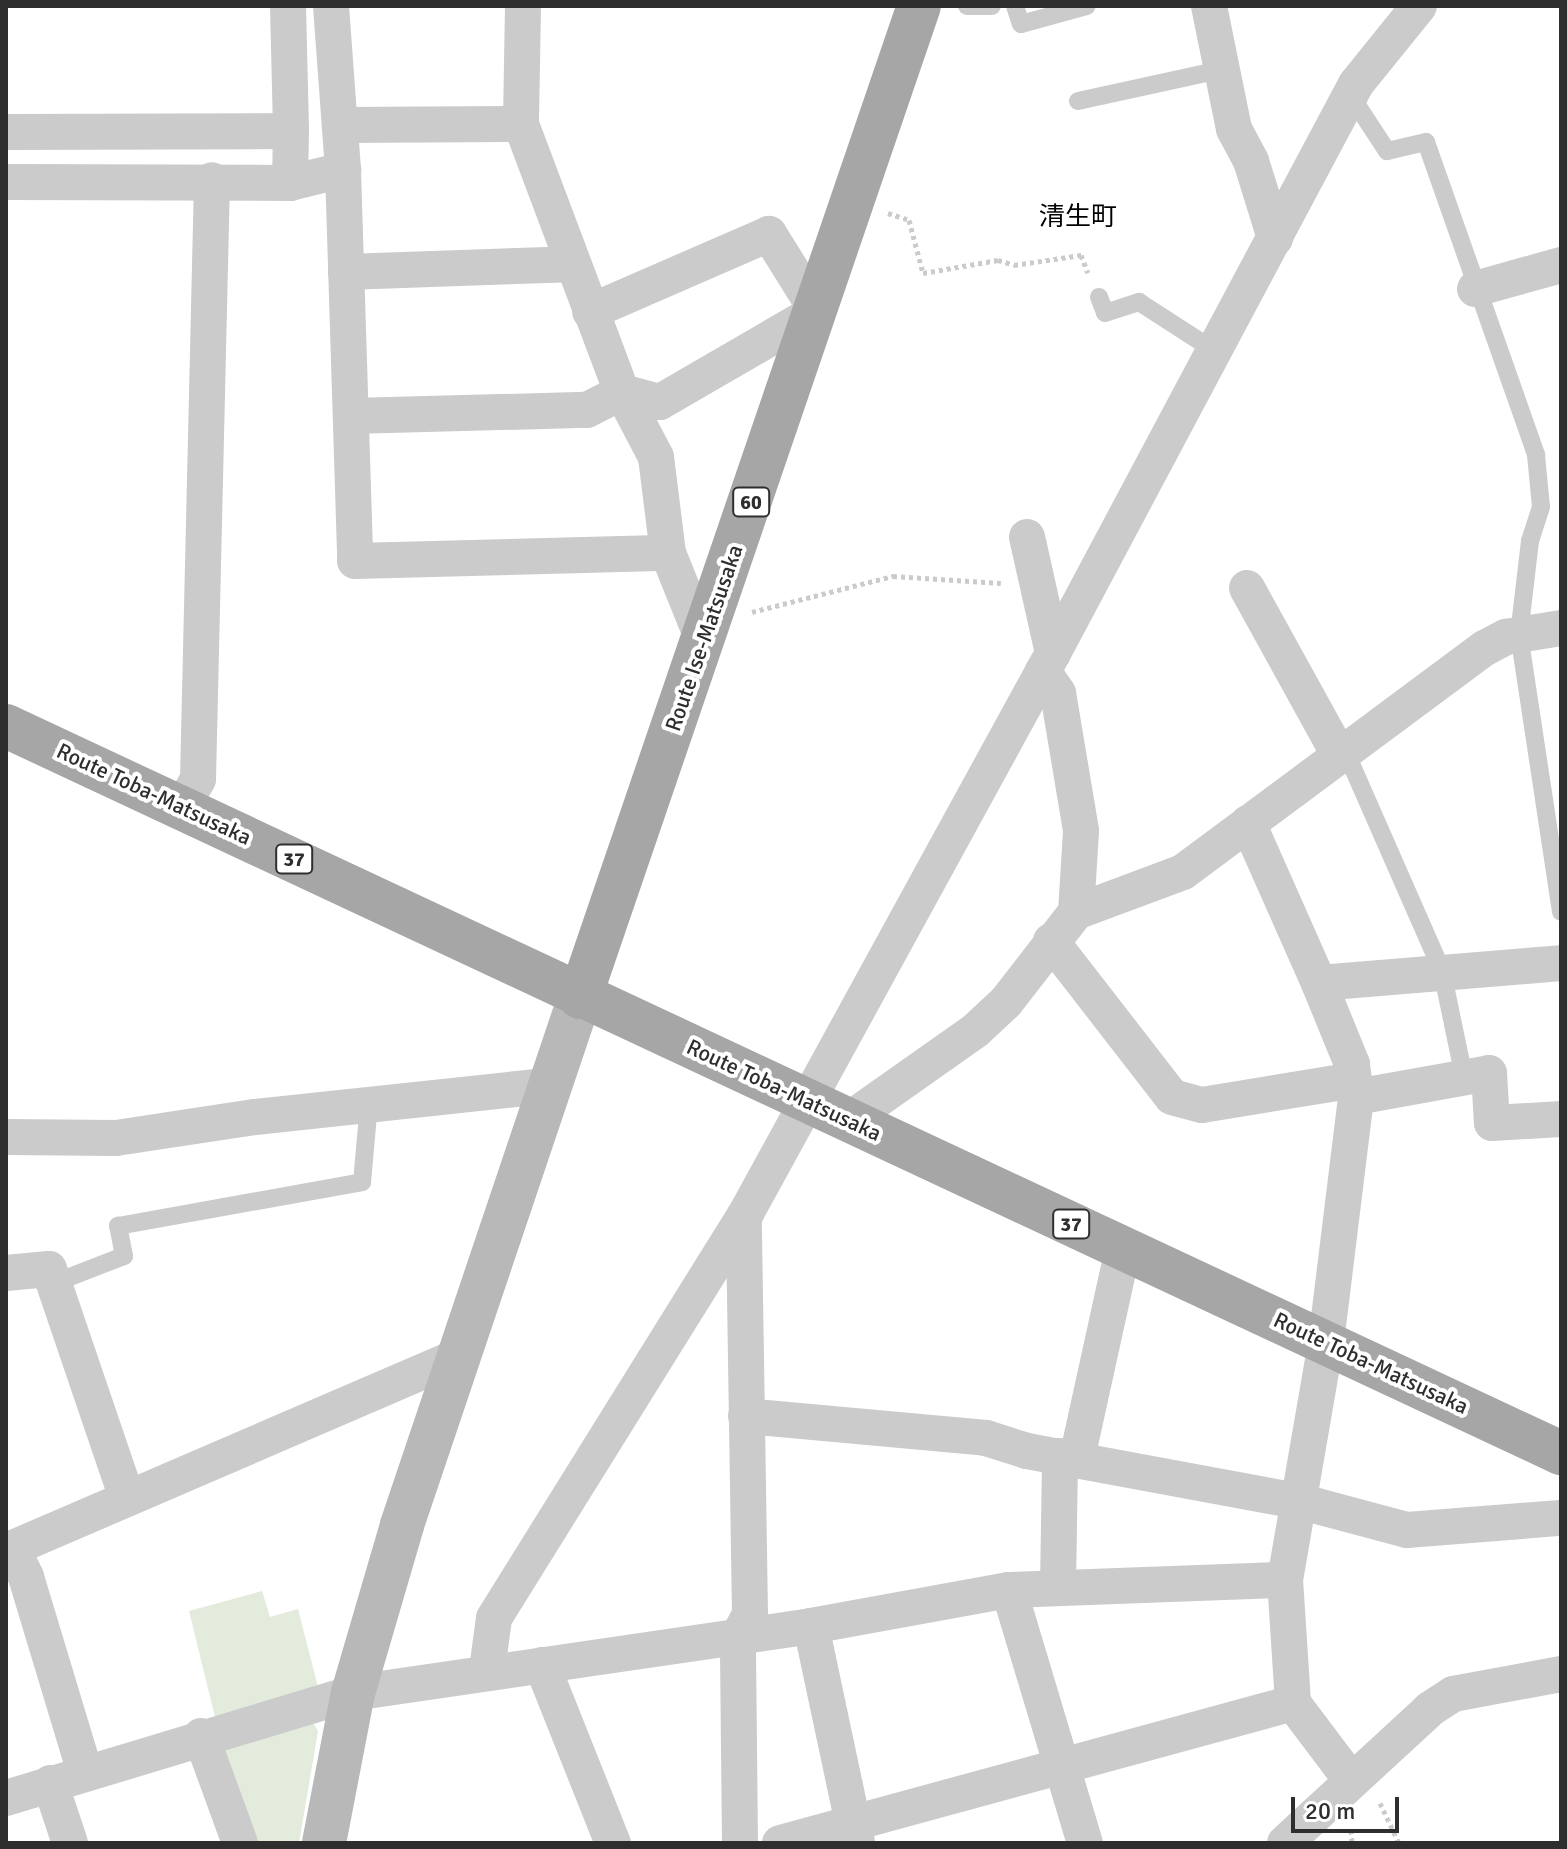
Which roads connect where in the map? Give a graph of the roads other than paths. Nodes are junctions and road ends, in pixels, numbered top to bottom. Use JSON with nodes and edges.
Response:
{"nodes":[{"id":1,"x":288,"y":6,"type":"edge"},
{"id":2,"x":331,"y":6,"type":"edge"},
{"id":3,"x":523,"y":6,"type":"edge"},
{"id":4,"x":919,"y":6,"type":"edge"},
{"id":5,"x":967,"y":6,"type":"edge"},
{"id":6,"x":992,"y":6,"type":"edge"},
{"id":7,"x":1015,"y":6,"type":"edge"},
{"id":8,"x":1087,"y":6,"type":"edge"},
{"id":9,"x":1209,"y":6,"type":"edge"},
{"id":10,"x":1419,"y":6,"type":"edge"},
{"id":11,"x":1225,"y":69,"type":"junction"},
{"id":12,"x":1351,"y":96,"type":"junction"},
{"id":13,"x":1078,"y":101,"type":"dead end"},
{"id":14,"x":521,"y":124,"type":"junction"},
{"id":15,"x":341,"y":125,"type":"junction"},
{"id":16,"x":291,"y":131,"type":"junction"},
{"id":17,"x":6,"y":132,"type":"edge"},
{"id":18,"x":343,"y":170,"type":"junction"},
{"id":19,"x":212,"y":180,"type":"junction"},
{"id":20,"x":6,"y":182,"type":"edge"},
{"id":21,"x":290,"y":183,"type":"junction"},
{"id":22,"x":1275,"y":238,"type":"junction"},
{"id":23,"x":571,"y":264,"type":"junction"},
{"id":24,"x":1561,"y":265,"type":"edge"},
{"id":25,"x":346,"y":272,"type":"junction"},
{"id":26,"x":1475,"y":289,"type":"junction"},
{"id":27,"x":1099,"y":297,"type":"road end"},
{"id":28,"x":817,"y":311,"type":"junction"},
{"id":29,"x":590,"y":312,"type":"junction"},
{"id":30,"x":1215,"y":351,"type":"junction"},
{"id":31,"x":622,"y":392,"type":"junction"},
{"id":32,"x":351,"y":416,"type":"junction"},
{"id":33,"x":1027,"y":537,"type":"dead end"},
{"id":34,"x":668,"y":553,"type":"junction"},
{"id":35,"x":1247,"y":588,"type":"dead end"},
{"id":36,"x":1561,"y":628,"type":"edge"},
{"id":37,"x":706,"y":632,"type":"junction"},
{"id":38,"x":1519,"y":634,"type":"junction"},
{"id":39,"x":1048,"y":662,"type":"junction"},
{"id":40,"x":6,"y":726,"type":"edge"},
{"id":41,"x":1342,"y":753,"type":"junction"},
{"id":42,"x":182,"y":806,"type":"junction"},
{"id":43,"x":1248,"y":823,"type":"junction"},
{"id":44,"x":1076,"y":912,"type":"junction"},
{"id":45,"x":1561,"y":912,"type":"edge"},
{"id":46,"x":1051,"y":941,"type":"junction"},
{"id":47,"x":1561,"y":963,"type":"edge"},
{"id":48,"x":1442,"y":971,"type":"junction"},
{"id":49,"x":1319,"y":983,"type":"junction"},
{"id":50,"x":580,"y":997,"type":"junction"},
{"id":51,"x":1464,"y":1077,"type":"junction"},
{"id":52,"x":546,"y":1086,"type":"junction"},
{"id":53,"x":1355,"y":1088,"type":"junction"},
{"id":54,"x":806,"y":1099,"type":"junction"},
{"id":55,"x":369,"y":1104,"type":"junction"},
{"id":56,"x":850,"y":1119,"type":"junction"},
{"id":57,"x":1561,"y":1119,"type":"edge"},
{"id":58,"x":6,"y":1137,"type":"edge"},
{"id":59,"x":744,"y":1217,"type":"junction"},
{"id":60,"x":1123,"y":1248,"type":"junction"},
{"id":61,"x":6,"y":1273,"type":"edge"},
{"id":62,"x":54,"y":1283,"type":"junction"},
{"id":63,"x":1326,"y":1342,"type":"junction"},
{"id":64,"x":455,"y":1358,"type":"junction"},
{"id":65,"x":746,"y":1416,"type":"junction"},
{"id":66,"x":1561,"y":1453,"type":"edge"},
{"id":67,"x":1069,"y":1457,"type":"junction"},
{"id":68,"x":127,"y":1498,"type":"junction"},
{"id":69,"x":1302,"y":1502,"type":"junction"},
{"id":70,"x":1561,"y":1518,"type":"edge"},
{"id":71,"x":9,"y":1549,"type":"edge"},
{"id":72,"x":1285,"y":1580,"type":"junction"},
{"id":73,"x":1058,"y":1588,"type":"junction"},
{"id":74,"x":1009,"y":1590,"type":"junction"},
{"id":75,"x":811,"y":1626,"type":"junction"},
{"id":76,"x":738,"y":1637,"type":"junction"},
{"id":77,"x":542,"y":1665,"type":"junction"},
{"id":78,"x":487,"y":1670,"type":"junction"},
{"id":79,"x":1561,"y":1674,"type":"edge"},
{"id":80,"x":353,"y":1693,"type":"junction"},
{"id":81,"x":1293,"y":1703,"type":"junction"},
{"id":82,"x":201,"y":1736,"type":"junction"},
{"id":83,"x":1060,"y":1763,"type":"junction"},
{"id":84,"x":85,"y":1772,"type":"junction"},
{"id":85,"x":1351,"y":1780,"type":"junction"},
{"id":86,"x":50,"y":1783,"type":"junction"},
{"id":87,"x":6,"y":1798,"type":"edge"},
{"id":88,"x":855,"y":1832,"type":"edge"},
{"id":89,"x":70,"y":1843,"type":"edge"},
{"id":90,"x":240,"y":1843,"type":"edge"},
{"id":91,"x":324,"y":1843,"type":"edge"},
{"id":92,"x":613,"y":1843,"type":"edge"},
{"id":93,"x":740,"y":1843,"type":"edge"},
{"id":94,"x":780,"y":1843,"type":"edge"},
{"id":95,"x":1085,"y":1843,"type":"edge"},
{"id":96,"x":1285,"y":1843,"type":"edge"}],
"edges":[{"from":1,"to":16,"type":"street"},
{"from":2,"to":15,"type":"street"},
{"from":3,"to":14,"type":"street"},
{"from":4,"to":28,"type":"main road","name":"Route Ise-Matsusaka","number":"60"},
{"from":5,"to":6,"type":"lane"},
{"from":7,"to":8,"type":"lane"},
{"from":9,"to":11,"type":"street"},
{"from":10,"to":12,"type":"street"},
{"from":11,"to":13,"type":"lane"},
{"from":11,"to":22,"type":"street"},
{"from":12,"to":22,"type":"street"},
{"from":12,"to":26,"type":"lane"},
{"from":14,"to":15,"type":"street"},
{"from":14,"to":23,"type":"street"},
{"from":15,"to":18,"type":"street"},
{"from":16,"to":17,"type":"street"},
{"from":16,"to":21,"type":"street"},
{"from":18,"to":21,"type":"street"},
{"from":18,"to":25,"type":"street"},
{"from":19,"to":20,"type":"street"},
{"from":19,"to":21,"type":"street"},
{"from":19,"to":42,"type":"street"},
{"from":22,"to":30,"type":"street"},
{"from":23,"to":25,"type":"street"},
{"from":23,"to":29,"type":"street"},
{"from":24,"to":26,"type":"street"},
{"from":25,"to":32,"type":"street"},
{"from":26,"to":38,"type":"lane"},
{"from":27,"to":30,"type":"lane"},
{"from":28,"to":29,"type":"street"},
{"from":28,"to":31,"type":"street"},
{"from":28,"to":37,"type":"main road","name":"Route Ise-Matsusaka","number":"60"},
{"from":29,"to":31,"type":"street"},
{"from":30,"to":39,"type":"street"},
{"from":31,"to":32,"type":"street"},
{"from":31,"to":34,"type":"street"},
{"from":32,"to":34,"type":"street"},
{"from":33,"to":39,"type":"street"},
{"from":34,"to":37,"type":"street"},
{"from":35,"to":41,"type":"street"},
{"from":36,"to":38,"type":"street"},
{"from":37,"to":50,"type":"main road","name":"Route Ise-Matsusaka","number":"60"},
{"from":38,"to":41,"type":"street"},
{"from":38,"to":45,"type":"lane"},
{"from":39,"to":44,"type":"street"},
{"from":39,"to":54,"type":"street"},
{"from":40,"to":42,"type":"main road","name":"Route Toba-Matsusaka","number":"37"},
{"from":41,"to":43,"type":"street"},
{"from":41,"to":48,"type":"lane"},
{"from":42,"to":50,"type":"main road","name":"Route Toba-Matsusaka","number":"37"},
{"from":43,"to":44,"type":"street"},
{"from":43,"to":49,"type":"street"},
{"from":44,"to":46,"type":"street"},
{"from":46,"to":53,"type":"street"},
{"from":46,"to":56,"type":"street"},
{"from":47,"to":48,"type":"street"},
{"from":48,"to":49,"type":"street"},
{"from":48,"to":51,"type":"lane"},
{"from":49,"to":53,"type":"street"},
{"from":50,"to":52,"type":"street"},
{"from":50,"to":54,"type":"main road","name":"Route Toba-Matsusaka","number":"37"},
{"from":51,"to":53,"type":"street"},
{"from":51,"to":57,"type":"street"},
{"from":52,"to":55,"type":"street"},
{"from":52,"to":64,"type":"street"},
{"from":53,"to":63,"type":"street"},
{"from":54,"to":56,"type":"main road","name":"Route Toba-Matsusaka","number":"37"},
{"from":54,"to":59,"type":"street"},
{"from":55,"to":58,"type":"street"},
{"from":55,"to":62,"type":"lane"},
{"from":56,"to":60,"type":"main road","name":"Route Toba-Matsusaka","number":"37"},
{"from":59,"to":65,"type":"street"},
{"from":59,"to":78,"type":"street"},
{"from":60,"to":63,"type":"main road","name":"Route Toba-Matsusaka","number":"37"},
{"from":60,"to":67,"type":"street"},
{"from":61,"to":62,"type":"street"},
{"from":62,"to":68,"type":"street"},
{"from":63,"to":66,"type":"main road","name":"Route Toba-Matsusaka","number":"37"},
{"from":63,"to":69,"type":"street"},
{"from":64,"to":68,"type":"street"},
{"from":64,"to":80,"type":"street"},
{"from":65,"to":67,"type":"street"},
{"from":65,"to":76,"type":"street"},
{"from":67,"to":69,"type":"street"},
{"from":67,"to":73,"type":"street"},
{"from":68,"to":71,"type":"street"},
{"from":69,"to":70,"type":"street"},
{"from":69,"to":72,"type":"street"},
{"from":71,"to":84,"type":"street"},
{"from":72,"to":73,"type":"street"},
{"from":72,"to":81,"type":"street"},
{"from":73,"to":74,"type":"street"},
{"from":74,"to":75,"type":"street"},
{"from":74,"to":83,"type":"street"},
{"from":75,"to":76,"type":"street"},
{"from":75,"to":88,"type":"street"},
{"from":76,"to":77,"type":"street"},
{"from":76,"to":93,"type":"street"},
{"from":77,"to":78,"type":"street"},
{"from":77,"to":92,"type":"street"},
{"from":78,"to":80,"type":"street"},
{"from":79,"to":85,"type":"street"},
{"from":80,"to":82,"type":"street"},
{"from":80,"to":91,"type":"street"},
{"from":81,"to":83,"type":"street"},
{"from":81,"to":85,"type":"street"},
{"from":82,"to":84,"type":"street"},
{"from":82,"to":90,"type":"street"},
{"from":83,"to":88,"type":"street"},
{"from":83,"to":95,"type":"street"},
{"from":84,"to":86,"type":"street"},
{"from":85,"to":96,"type":"street"},
{"from":86,"to":87,"type":"street"},
{"from":86,"to":89,"type":"street"},
{"from":88,"to":94,"type":"street"}]}
